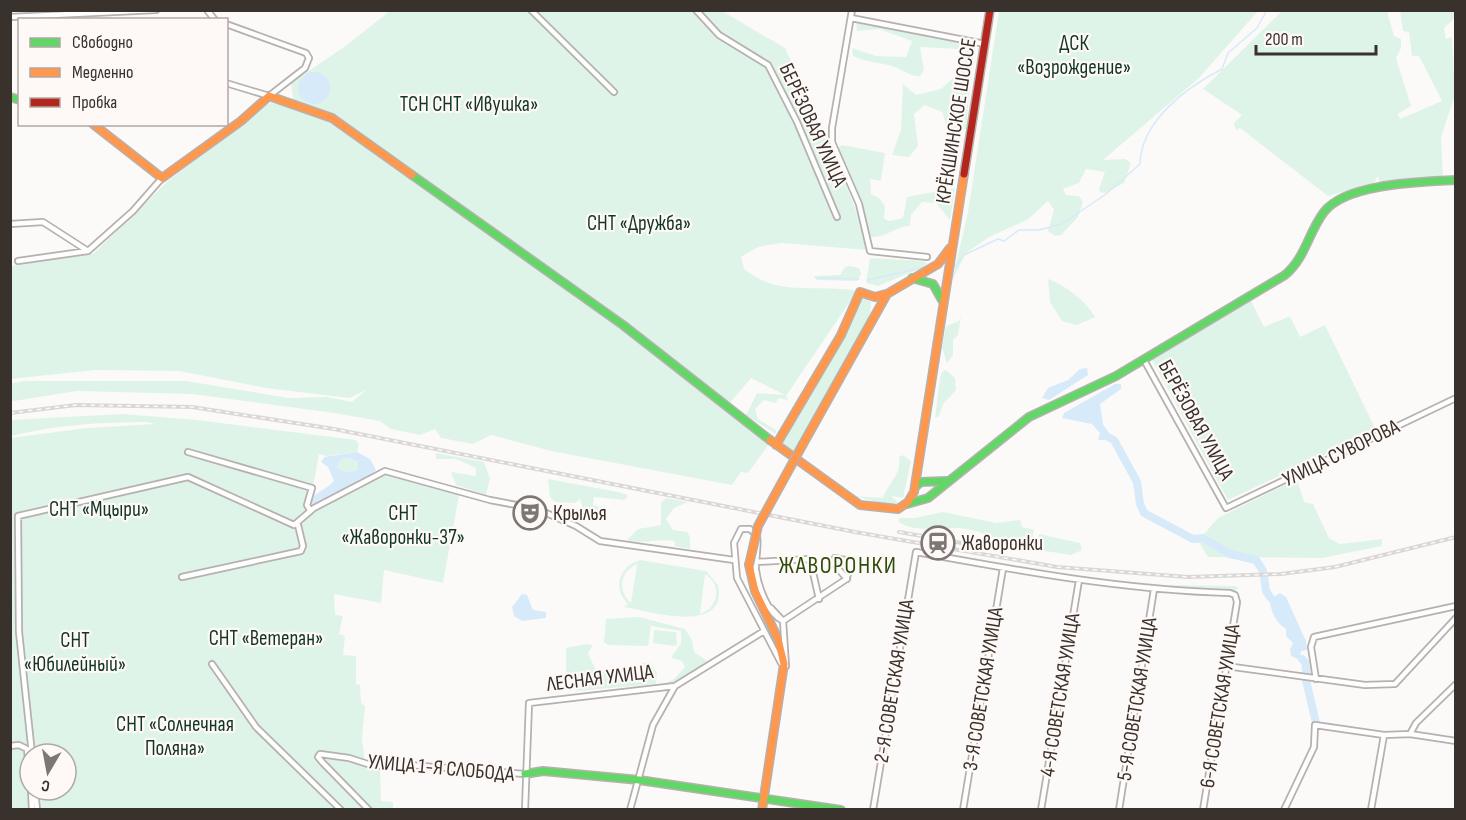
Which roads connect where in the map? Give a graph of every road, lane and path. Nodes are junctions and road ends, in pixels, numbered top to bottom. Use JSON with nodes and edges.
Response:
{"nodes":[{"id":1,"x":156,"y":10,"type":"edge"},
{"id":2,"x":531,"y":10,"type":"edge"},
{"id":3,"x":696,"y":10,"type":"edge"},
{"id":4,"x":852,"y":10,"type":"edge"},
{"id":5,"x":990,"y":10,"type":"edge"},
{"id":6,"x":10,"y":17,"type":"edge"},
{"id":7,"x":110,"y":17,"type":"edge"},
{"id":8,"x":851,"y":18,"type":"junction"},
{"id":9,"x":228,"y":25,"type":"edge"},
{"id":10,"x":985,"y":44,"type":"junction"},
{"id":11,"x":228,"y":83,"type":"edge"},
{"id":12,"x":614,"y":92,"type":"dead end"},
{"id":13,"x":269,"y":96,"type":"junction"},
{"id":14,"x":96,"y":126,"type":"edge"},
{"id":15,"x":162,"y":178,"type":"junction"},
{"id":16,"x":1455,"y":180,"type":"edge"},
{"id":17,"x":837,"y":217,"type":"dead end"},
{"id":18,"x":10,"y":224,"type":"edge"},
{"id":19,"x":954,"y":237,"type":"junction"},
{"id":20,"x":88,"y":251,"type":"junction"},
{"id":21,"x":927,"y":257,"type":"dead end"},
{"id":22,"x":18,"y":261,"type":"dead end"},
{"id":23,"x":910,"y":278,"type":"junction"},
{"id":24,"x":887,"y":294,"type":"junction"},
{"id":25,"x":869,"y":296,"type":"junction"},
{"id":26,"x":943,"y":306,"type":"junction"},
{"id":27,"x":873,"y":315,"type":"junction"},
{"id":28,"x":1144,"y":360,"type":"junction"},
{"id":29,"x":1455,"y":398,"type":"edge"},
{"id":30,"x":776,"y":445,"type":"junction"},
{"id":31,"x":188,"y":452,"type":"dead end"},
{"id":32,"x":920,"y":458,"type":"junction"},
{"id":33,"x":950,"y":480,"type":"junction"},
{"id":34,"x":926,"y":482,"type":"junction"},
{"id":35,"x":915,"y":490,"type":"junction"},
{"id":36,"x":926,"y":497,"type":"junction"},
{"id":37,"x":904,"y":505,"type":"junction"},
{"id":38,"x":1226,"y":508,"type":"joint"},
{"id":39,"x":310,"y":510,"type":"junction"},
{"id":40,"x":298,"y":525,"type":"junction"},
{"id":41,"x":18,"y":526,"type":"junction"},
{"id":42,"x":10,"y":528,"type":"edge"},
{"id":43,"x":734,"y":560,"type":"junction"},
{"id":44,"x":753,"y":563,"type":"junction"},
{"id":45,"x":1003,"y":568,"type":"junction"},
{"id":46,"x":182,"y":577,"type":"dead end"},
{"id":47,"x":847,"y":579,"type":"junction"},
{"id":48,"x":1079,"y":580,"type":"junction"},
{"id":49,"x":1154,"y":589,"type":"junction"},
{"id":50,"x":819,"y":599,"type":"junction"},
{"id":51,"x":1455,"y":606,"type":"edge"},
{"id":52,"x":1455,"y":618,"type":"edge"},
{"id":53,"x":783,"y":621,"type":"junction"},
{"id":54,"x":764,"y":631,"type":"junction"},
{"id":55,"x":212,"y":664,"type":"dead end"},
{"id":56,"x":1226,"y":666,"type":"junction"},
{"id":57,"x":1316,"y":679,"type":"junction"},
{"id":58,"x":783,"y":680,"type":"junction"},
{"id":59,"x":1455,"y":684,"type":"edge"},
{"id":60,"x":675,"y":686,"type":"junction"},
{"id":61,"x":1410,"y":734,"type":"junction"},
{"id":62,"x":1384,"y":735,"type":"junction"},
{"id":63,"x":1455,"y":741,"type":"edge"},
{"id":64,"x":31,"y":742,"type":"edge"},
{"id":65,"x":525,"y":774,"type":"junction"},
{"id":66,"x":639,"y":780,"type":"junction"},
{"id":67,"x":764,"y":798,"type":"junction"},
{"id":68,"x":341,"y":810,"type":"edge"},
{"id":69,"x":369,"y":810,"type":"edge"},
{"id":70,"x":525,"y":810,"type":"edge"},
{"id":71,"x":630,"y":810,"type":"edge"},
{"id":72,"x":762,"y":810,"type":"edge"},
{"id":73,"x":841,"y":810,"type":"edge"},
{"id":74,"x":873,"y":810,"type":"edge"},
{"id":75,"x":963,"y":810,"type":"edge"},
{"id":76,"x":1041,"y":810,"type":"edge"},
{"id":77,"x":1119,"y":810,"type":"edge"},
{"id":78,"x":1203,"y":810,"type":"edge"},
{"id":79,"x":1284,"y":810,"type":"edge"},
{"id":80,"x":1371,"y":810,"type":"edge"}],
"edges":[{"from":1,"to":7,"type":"street"},
{"from":2,"to":12,"type":"street"},
{"from":3,"to":17,"type":"street","name":"БЕРЁЗОВАЯ УЛИЦА"},
{"from":4,"to":8,"type":"street"},
{"from":5,"to":10,"type":"street","name":"КРЁКШИНСКОЕ ШОССЕ"},
{"from":6,"to":7,"type":"street"},
{"from":8,"to":10,"type":"street"},
{"from":8,"to":21,"type":"street"},
{"from":9,"to":13,"type":"street"},
{"from":10,"to":19,"type":"street","name":"КРЁКШИНСКОЕ ШОССЕ"},
{"from":11,"to":13,"type":"street"},
{"from":13,"to":15,"type":"street"},
{"from":13,"to":30,"type":"street"},
{"from":14,"to":15,"type":"street"},
{"from":15,"to":20,"type":"street"},
{"from":16,"to":28,"type":"street"},
{"from":18,"to":20,"type":"street"},
{"from":19,"to":23,"type":"street"},
{"from":19,"to":26,"type":"street","name":"КРЁКШИНСКОЕ ШОССЕ"},
{"from":20,"to":22,"type":"street"},
{"from":23,"to":24,"type":"street"},
{"from":23,"to":26,"type":"street"},
{"from":24,"to":25,"type":"street"},
{"from":24,"to":27,"type":"street"},
{"from":25,"to":27,"type":"street"},
{"from":25,"to":30,"type":"street"},
{"from":26,"to":32,"type":"street","name":"КРЁКШИНСКОЕ ШОССЕ"},
{"from":27,"to":44,"type":"street","bridge":true},
{"from":28,"to":33,"type":"street","name":"БЕРЁЗОВАЯ УЛИЦА"},
{"from":28,"to":38,"type":"street","name":"БЕРЁЗОВАЯ УЛИЦА"},
{"from":29,"to":38,"type":"street","name":"УЛИЦА СУВОРОВА"},
{"from":30,"to":37,"type":"street"},
{"from":31,"to":39,"type":"street"},
{"from":32,"to":34,"type":"street"},
{"from":32,"to":35,"type":"street","name":"КРЁКШИНСКОЕ ШОССЕ"},
{"from":33,"to":34,"type":"street"},
{"from":33,"to":36,"type":"street","name":"БЕРЁЗОВАЯ УЛИЦА"},
{"from":34,"to":35,"type":"street"},
{"from":34,"to":36,"type":"street"},
{"from":35,"to":36,"type":"street"},
{"from":35,"to":37,"type":"street"},
{"from":36,"to":37,"type":"street"},
{"from":39,"to":40,"type":"street"},
{"from":39,"to":43,"type":"street"},
{"from":40,"to":41,"type":"street"},
{"from":40,"to":46,"type":"street"},
{"from":41,"to":42,"type":"street"},
{"from":41,"to":64,"type":"street"},
{"from":43,"to":44,"type":"street"},
{"from":43,"to":54,"type":"street"},
{"from":44,"to":50,"type":"street"},
{"from":44,"to":53,"type":"street"},
{"from":44,"to":58,"type":"street"},
{"from":45,"to":48,"type":"street"},
{"from":45,"to":74,"type":"street","name":"2-Я СОВЕТСКАЯ УЛИЦА"},
{"from":45,"to":75,"type":"street","name":"3-Я СОВЕТСКАЯ УЛИЦА"},
{"from":47,"to":47,"type":"street"},
{"from":47,"to":50,"type":"street"},
{"from":48,"to":49,"type":"street"},
{"from":48,"to":76,"type":"street","name":"4-Я СОВЕТСКАЯ УЛИЦА"},
{"from":49,"to":56,"type":"street","name":"6-Я СОВЕТСКАЯ УЛИЦА"},
{"from":49,"to":77,"type":"street","name":"5-Я СОВЕТСКАЯ УЛИЦА"},
{"from":50,"to":53,"type":"street"},
{"from":51,"to":57,"type":"street"},
{"from":52,"to":57,"type":"street"},
{"from":53,"to":58,"type":"street"},
{"from":54,"to":58,"type":"street"},
{"from":54,"to":60,"type":"street","name":"ЛЕСНАЯ УЛИЦА"},
{"from":55,"to":68,"type":"street"},
{"from":56,"to":57,"type":"street"},
{"from":56,"to":78,"type":"street","name":"6-Я СОВЕТСКАЯ УЛИЦА"},
{"from":58,"to":67,"type":"street"},
{"from":59,"to":61,"type":"street"},
{"from":60,"to":65,"type":"street","name":"ЛЕСНАЯ УЛИЦА"},
{"from":60,"to":66,"type":"street","name":"ЛЕСНАЯ УЛИЦА"},
{"from":61,"to":62,"type":"street"},
{"from":61,"to":63,"type":"street"},
{"from":62,"to":79,"type":"street"},
{"from":62,"to":80,"type":"street"},
{"from":65,"to":66,"type":"street"},
{"from":65,"to":69,"type":"street","name":"УЛИЦА 1-Я СЛОБОДА"},
{"from":65,"to":70,"type":"street"},
{"from":66,"to":67,"type":"street"},
{"from":66,"to":71,"type":"street","name":"ЛЕСНАЯ УЛИЦА"},
{"from":67,"to":72,"type":"street"},
{"from":67,"to":73,"type":"street"}]}
